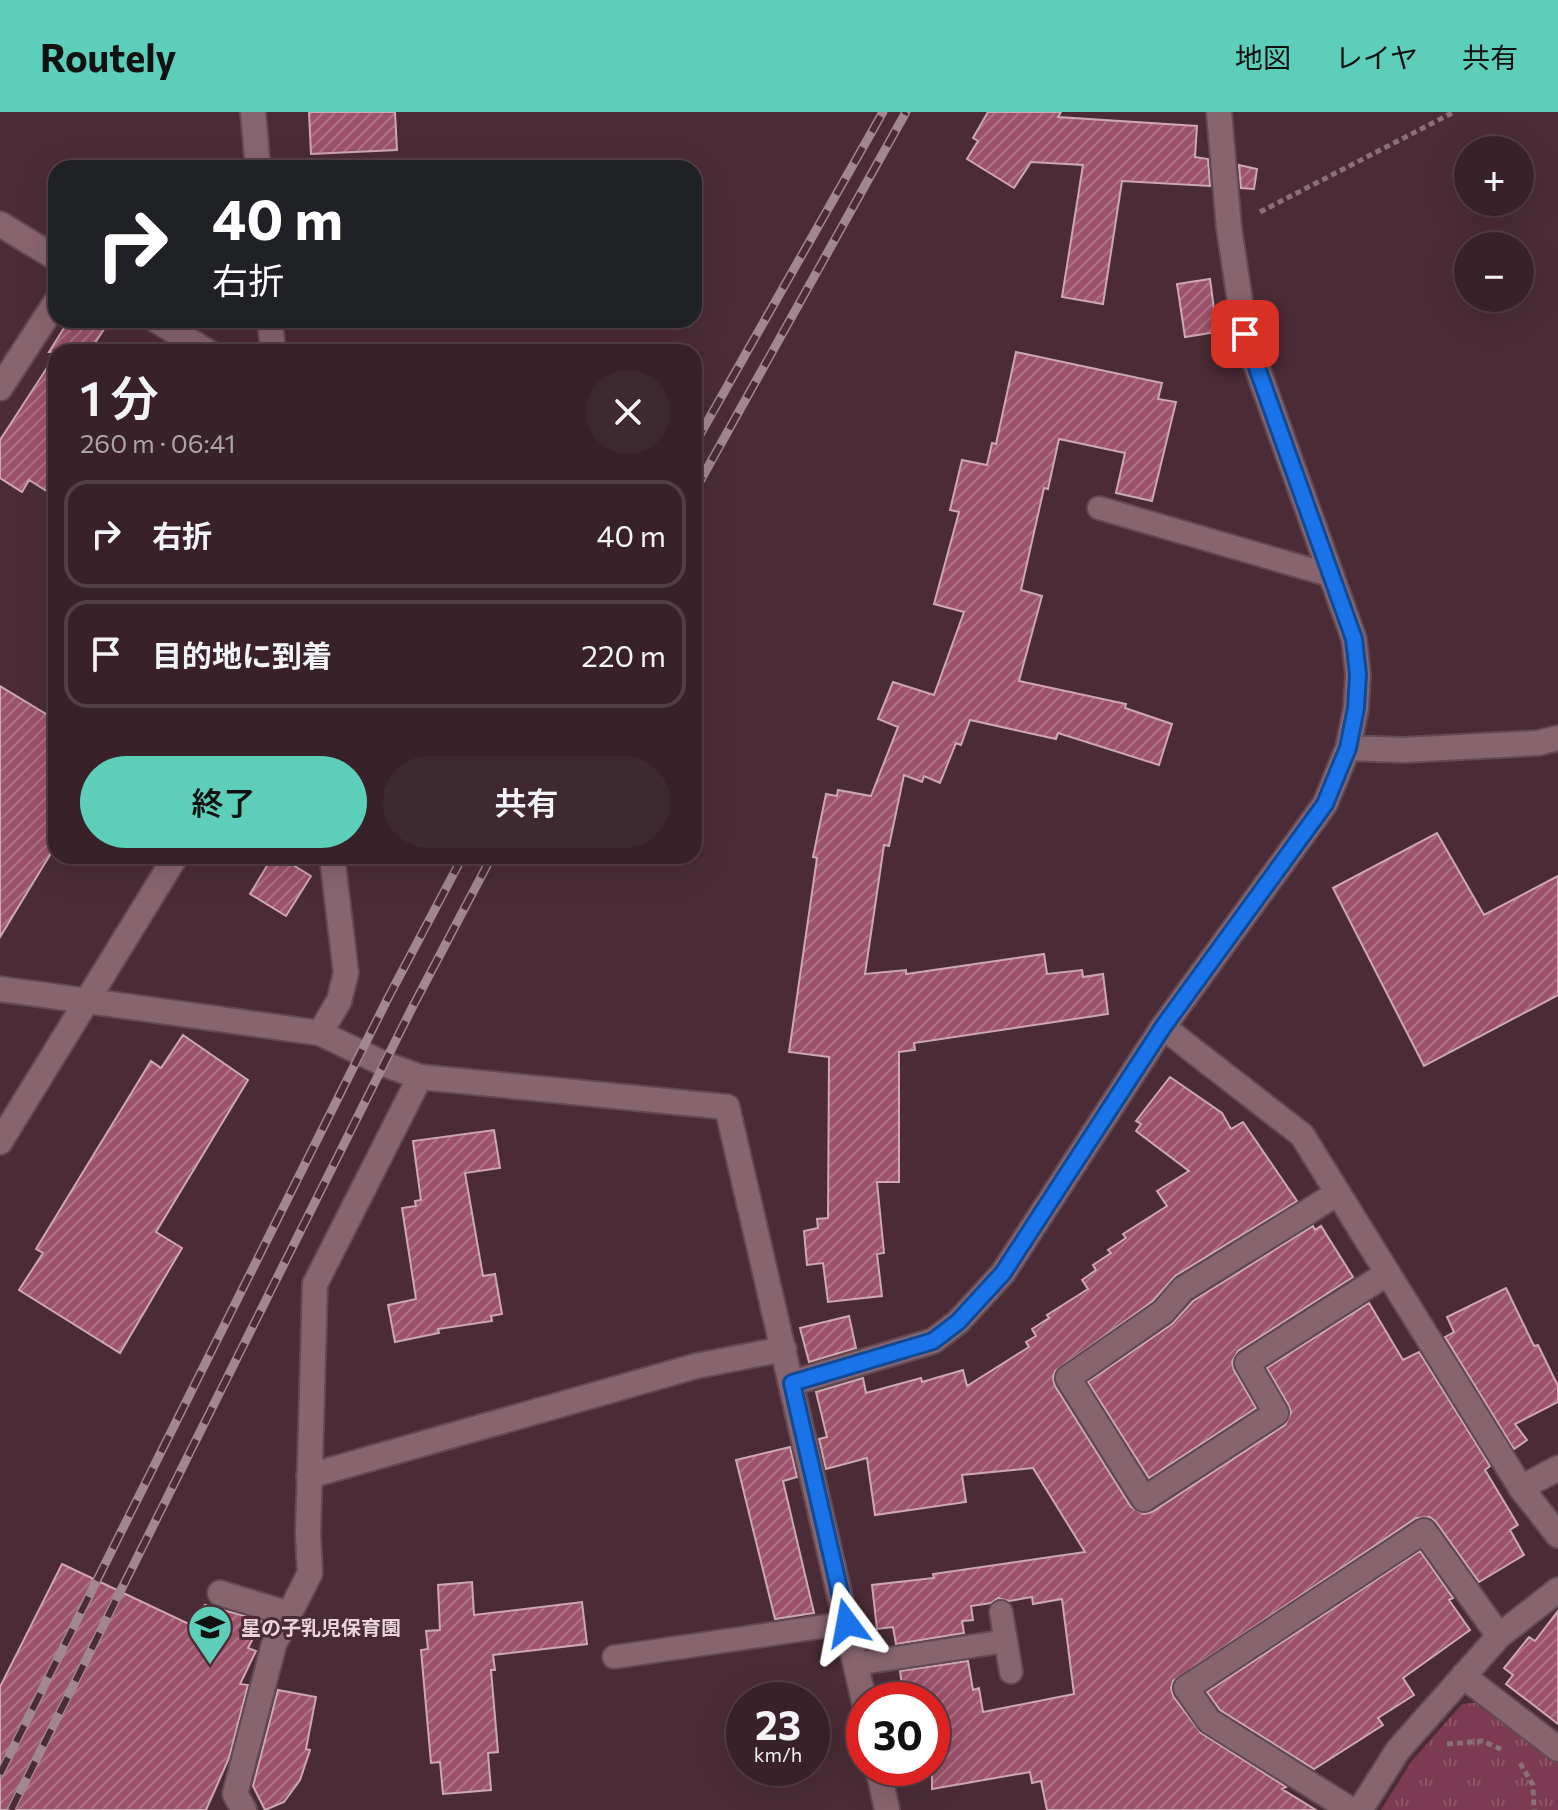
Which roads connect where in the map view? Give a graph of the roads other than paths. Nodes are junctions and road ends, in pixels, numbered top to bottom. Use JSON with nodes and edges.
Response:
{"nodes":[{"id":1,"x":253,"y":112,"type":"edge"},
{"id":2,"x":1219,"y":112,"type":"edge"},
{"id":3,"x":257,"y":160,"type":"edge"},
{"id":4,"x":0,"y":224,"type":"edge"},
{"id":5,"x":48,"y":253,"type":"edge"},
{"id":6,"x":48,"y":314,"type":"edge"},
{"id":7,"x":169,"y":328,"type":"edge"},
{"id":8,"x":195,"y":344,"type":"edge"},
{"id":9,"x":0,"y":388,"type":"edge"},
{"id":10,"x":1099,"y":508,"type":"dead end"},
{"id":11,"x":1333,"y":576,"type":"junction"},
{"id":12,"x":1558,"y":738,"type":"edge"},
{"id":13,"x":1348,"y":748,"type":"junction"},
{"id":14,"x":171,"y":864,"type":"edge"},
{"id":15,"x":333,"y":864,"type":"edge"},
{"id":16,"x":0,"y":989,"type":"edge"},
{"id":17,"x":88,"y":1001,"type":"junction"},
{"id":18,"x":1163,"y":1027,"type":"junction"},
{"id":19,"x":320,"y":1033,"type":"junction"},
{"id":20,"x":420,"y":1077,"type":"junction"},
{"id":21,"x":0,"y":1142,"type":"edge"},
{"id":22,"x":1338,"y":1193,"type":"junction"},
{"id":23,"x":1388,"y":1273,"type":"junction"},
{"id":24,"x":784,"y":1349,"type":"junction"},
{"id":25,"x":792,"y":1383,"type":"junction"},
{"id":26,"x":1558,"y":1468,"type":"edge"},
{"id":27,"x":309,"y":1476,"type":"junction"},
{"id":28,"x":1521,"y":1488,"type":"junction"},
{"id":29,"x":1558,"y":1535,"type":"edge"},
{"id":30,"x":1558,"y":1590,"type":"edge"},
{"id":31,"x":220,"y":1593,"type":"dead end"},
{"id":32,"x":1001,"y":1612,"type":"dead end"},
{"id":33,"x":289,"y":1614,"type":"junction"},
{"id":34,"x":847,"y":1623,"type":"junction"},
{"id":35,"x":1499,"y":1636,"type":"junction"},
{"id":36,"x":1006,"y":1641,"type":"junction"},
{"id":37,"x":614,"y":1657,"type":"dead end"},
{"id":38,"x":856,"y":1664,"type":"junction"},
{"id":39,"x":1011,"y":1672,"type":"dead end"},
{"id":40,"x":1463,"y":1676,"type":"junction"},
{"id":41,"x":860,"y":1682,"type":"edge"},
{"id":42,"x":1558,"y":1749,"type":"edge"},
{"id":43,"x":882,"y":1786,"type":"edge"},
{"id":44,"x":244,"y":1810,"type":"edge"},
{"id":45,"x":887,"y":1810,"type":"edge"},
{"id":46,"x":1351,"y":1810,"type":"edge"},
{"id":47,"x":1360,"y":1810,"type":"edge"}],
"edges":[{"from":1,"to":3,"type":"street"},
{"from":2,"to":11,"type":"street"},
{"from":4,"to":5,"type":"street"},
{"from":6,"to":9,"type":"street"},
{"from":7,"to":8,"type":"street"},
{"from":10,"to":11,"type":"lane"},
{"from":11,"to":13,"type":"street"},
{"from":12,"to":13,"type":"street"},
{"from":13,"to":18,"type":"street"},
{"from":14,"to":17,"type":"street"},
{"from":15,"to":19,"type":"street"},
{"from":16,"to":17,"type":"street"},
{"from":17,"to":19,"type":"street"},
{"from":17,"to":21,"type":"street"},
{"from":18,"to":22,"type":"street"},
{"from":18,"to":25,"type":"street"},
{"from":19,"to":20,"type":"street"},
{"from":20,"to":24,"type":"street"},
{"from":20,"to":27,"type":"street"},
{"from":22,"to":23,"type":"street"},
{"from":22,"to":23,"type":"street"},
{"from":23,"to":28,"type":"street"},
{"from":24,"to":25,"type":"street"},
{"from":24,"to":27,"type":"street"},
{"from":25,"to":34,"type":"street"},
{"from":26,"to":28,"type":"street"},
{"from":27,"to":33,"type":"street"},
{"from":28,"to":29,"type":"street"},
{"from":30,"to":35,"type":"street"},
{"from":31,"to":33,"type":"street"},
{"from":32,"to":36,"type":"lane"},
{"from":33,"to":44,"type":"street"},
{"from":34,"to":37,"type":"lane"},
{"from":34,"to":38,"type":"street"},
{"from":35,"to":40,"type":"street"},
{"from":35,"to":46,"type":"street"},
{"from":36,"to":38,"type":"lane"},
{"from":36,"to":39,"type":"lane"},
{"from":38,"to":41,"type":"street"},
{"from":40,"to":42,"type":"street"},
{"from":40,"to":47,"type":"street"},
{"from":43,"to":45,"type":"street"}]}
